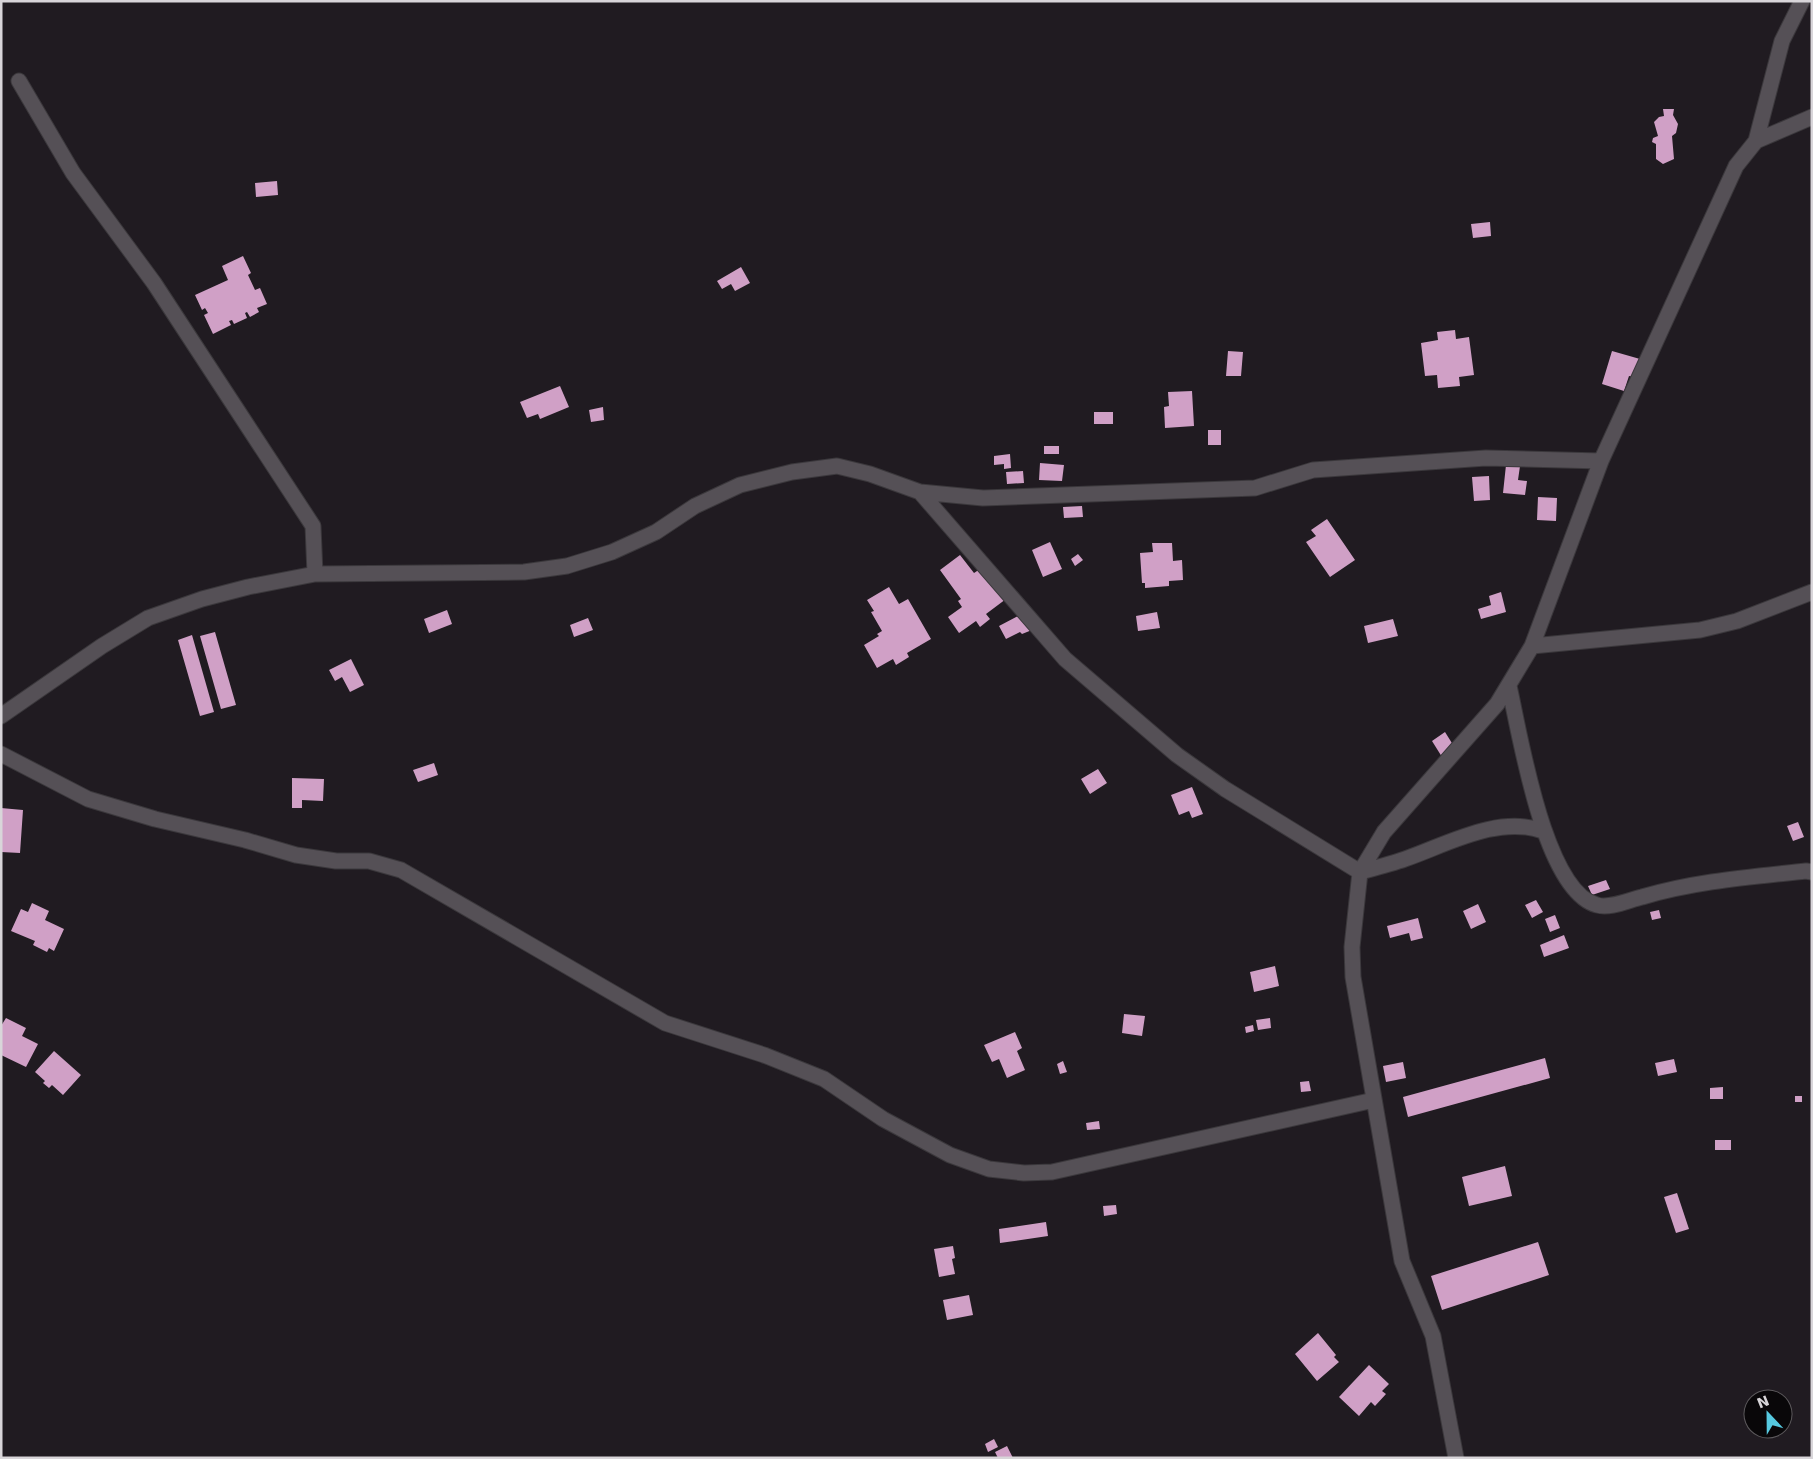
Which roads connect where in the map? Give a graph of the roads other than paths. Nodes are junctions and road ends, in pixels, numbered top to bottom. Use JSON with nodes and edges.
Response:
{"nodes":[{"id":1,"x":1802,"y":1,"type":"edge"},
{"id":2,"x":19,"y":80,"type":"dead end"},
{"id":3,"x":1812,"y":117,"type":"edge"},
{"id":4,"x":1756,"y":142,"type":"junction"},
{"id":5,"x":1601,"y":461,"type":"junction"},
{"id":6,"x":920,"y":492,"type":"junction"},
{"id":7,"x":315,"y":574,"type":"junction"},
{"id":8,"x":1812,"y":592,"type":"edge"},
{"id":9,"x":1532,"y":646,"type":"junction"},
{"id":10,"x":1509,"y":686,"type":"junction"},
{"id":11,"x":1,"y":716,"type":"edge"},
{"id":12,"x":1,"y":754,"type":"edge"},
{"id":13,"x":1543,"y":831,"type":"junction"},
{"id":14,"x":1360,"y":872,"type":"junction"},
{"id":15,"x":1812,"y":872,"type":"edge"},
{"id":16,"x":1374,"y":1100,"type":"junction"},
{"id":17,"x":1456,"y":1458,"type":"edge"}],
"edges":[{"from":1,"to":4,"type":"street"},
{"from":2,"to":7,"type":"street"},
{"from":3,"to":4,"type":"street"},
{"from":4,"to":5,"type":"street"},
{"from":5,"to":6,"type":"street"},
{"from":5,"to":9,"type":"street"},
{"from":6,"to":7,"type":"street"},
{"from":6,"to":14,"type":"street"},
{"from":7,"to":11,"type":"street"},
{"from":8,"to":9,"type":"street"},
{"from":9,"to":10,"type":"street"},
{"from":10,"to":13,"type":"street"},
{"from":10,"to":14,"type":"street"},
{"from":12,"to":16,"type":"street"},
{"from":13,"to":14,"type":"street"},
{"from":13,"to":15,"type":"street"},
{"from":14,"to":16,"type":"street"},
{"from":16,"to":17,"type":"street"}]}
